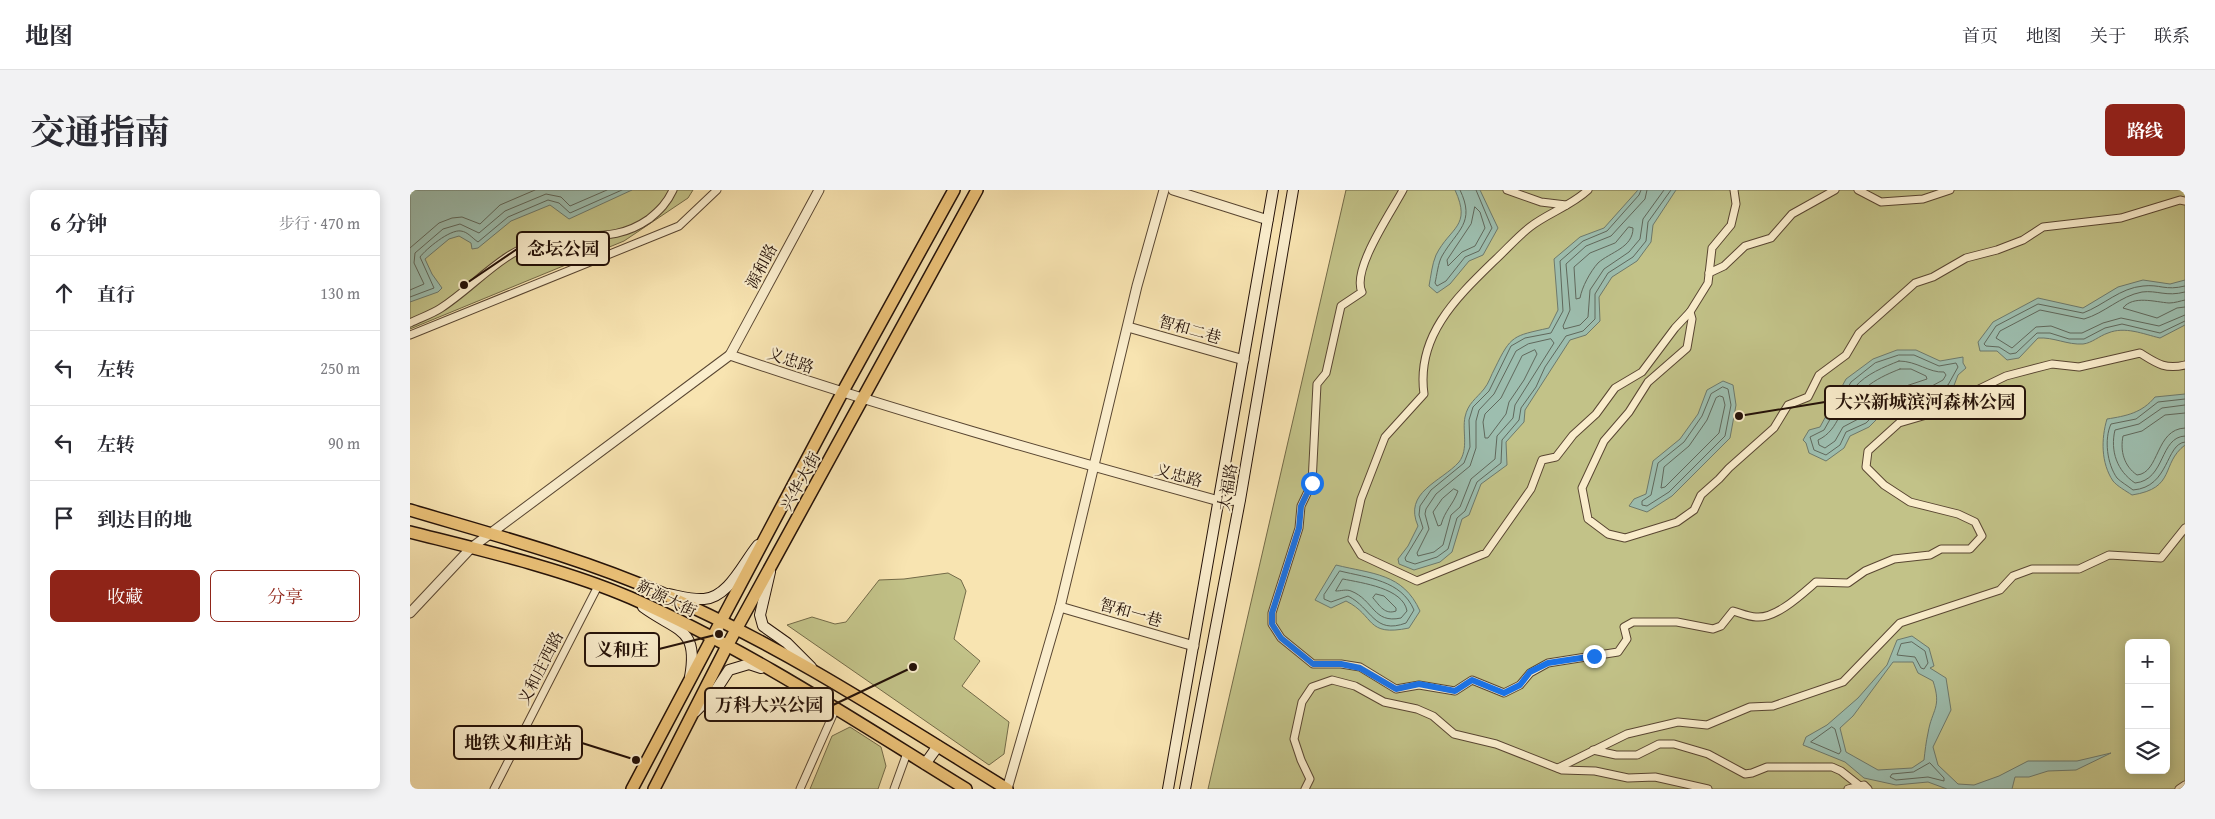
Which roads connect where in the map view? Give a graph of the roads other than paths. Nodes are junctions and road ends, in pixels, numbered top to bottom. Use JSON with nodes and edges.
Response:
{"nodes":[{"id":1,"x":673,"y":190,"type":"edge"},
{"id":2,"x":717,"y":190,"type":"edge"},
{"id":3,"x":819,"y":190,"type":"edge"},
{"id":4,"x":954,"y":190,"type":"edge"},
{"id":5,"x":977,"y":190,"type":"edge"},
{"id":6,"x":1164,"y":190,"type":"edge"},
{"id":7,"x":1173,"y":190,"type":"edge"},
{"id":8,"x":1273,"y":190,"type":"edge"},
{"id":9,"x":1293,"y":190,"type":"edge"},
{"id":10,"x":1403,"y":190,"type":"edge"},
{"id":11,"x":1507,"y":190,"type":"edge"},
{"id":12,"x":1588,"y":190,"type":"edge"},
{"id":13,"x":1734,"y":190,"type":"edge"},
{"id":14,"x":1835,"y":190,"type":"edge"},
{"id":15,"x":1858,"y":190,"type":"edge"},
{"id":16,"x":1950,"y":190,"type":"edge"},
{"id":17,"x":2185,"y":201,"type":"edge"},
{"id":18,"x":1566,"y":205,"type":"junction"},
{"id":19,"x":1268,"y":220,"type":"junction"},
{"id":20,"x":1709,"y":273,"type":"junction"},
{"id":21,"x":1690,"y":312,"type":"junction"},
{"id":22,"x":410,"y":322,"type":"edge"},
{"id":23,"x":1128,"y":327,"type":"junction"},
{"id":24,"x":410,"y":335,"type":"edge"},
{"id":25,"x":730,"y":355,"type":"junction"},
{"id":26,"x":1244,"y":360,"type":"junction"},
{"id":27,"x":2185,"y":365,"type":"edge"},
{"id":28,"x":842,"y":393,"type":"junction"},
{"id":29,"x":864,"y":399,"type":"junction"},
{"id":30,"x":1094,"y":467,"type":"junction"},
{"id":31,"x":1240,"y":500,"type":"junction"},
{"id":32,"x":1220,"y":501,"type":"junction"},
{"id":33,"x":410,"y":510,"type":"edge"},
{"id":34,"x":2185,"y":528,"type":"edge"},
{"id":35,"x":410,"y":532,"type":"edge"},
{"id":36,"x":490,"y":534,"type":"junction"},
{"id":37,"x":765,"y":536,"type":"junction"},
{"id":38,"x":471,"y":548,"type":"junction"},
{"id":39,"x":771,"y":568,"type":"junction"},
{"id":40,"x":598,"y":586,"type":"junction"},
{"id":41,"x":661,"y":593,"type":"junction"},
{"id":42,"x":630,"y":598,"type":"junction"},
{"id":43,"x":1060,"y":607,"type":"junction"},
{"id":44,"x":410,"y":613,"type":"edge"},
{"id":45,"x":721,"y":621,"type":"junction"},
{"id":46,"x":737,"y":629,"type":"junction"},
{"id":47,"x":712,"y":638,"type":"junction"},
{"id":48,"x":728,"y":646,"type":"junction"},
{"id":49,"x":1194,"y":646,"type":"junction"},
{"id":50,"x":818,"y":674,"type":"junction"},
{"id":51,"x":786,"y":679,"type":"junction"},
{"id":52,"x":688,"y":684,"type":"junction"},
{"id":53,"x":836,"y":708,"type":"junction"},
{"id":54,"x":691,"y":716,"type":"junction"},
{"id":55,"x":938,"y":746,"type":"junction"},
{"id":56,"x":1593,"y":750,"type":"junction"},
{"id":57,"x":907,"y":753,"type":"junction"},
{"id":58,"x":925,"y":764,"type":"junction"},
{"id":59,"x":1558,"y":768,"type":"junction"},
{"id":60,"x":2185,"y":785,"type":"edge"},
{"id":61,"x":1860,"y":786,"type":"junction"},
{"id":62,"x":494,"y":789,"type":"edge"},
{"id":63,"x":632,"y":789,"type":"edge"},
{"id":64,"x":654,"y":789,"type":"edge"},
{"id":65,"x":800,"y":789,"type":"edge"},
{"id":66,"x":894,"y":789,"type":"edge"},
{"id":67,"x":966,"y":789,"type":"edge"},
{"id":68,"x":1007,"y":789,"type":"edge"},
{"id":69,"x":1168,"y":789,"type":"edge"},
{"id":70,"x":1185,"y":789,"type":"edge"},
{"id":71,"x":1305,"y":789,"type":"edge"},
{"id":72,"x":1708,"y":789,"type":"edge"},
{"id":73,"x":1848,"y":789,"type":"edge"},
{"id":74,"x":1868,"y":789,"type":"edge"},
{"id":75,"x":2179,"y":789,"type":"edge"}],
"edges":[{"from":1,"to":22,"type":"street"},
{"from":2,"to":24,"type":"street"},
{"from":3,"to":25,"type":"street","name":"源和路"},
{"from":4,"to":28,"type":"main road","name":"兴华大街"},
{"from":5,"to":29,"type":"main road","name":"兴华大街"},
{"from":6,"to":23,"type":"street"},
{"from":7,"to":19,"type":"street"},
{"from":8,"to":19,"type":"main road","name":"太福路"},
{"from":9,"to":31,"type":"main road","name":"太福路"},
{"from":10,"to":27,"type":"street"},
{"from":11,"to":18,"type":"street"},
{"from":12,"to":18,"type":"street"},
{"from":13,"to":20,"type":"street"},
{"from":14,"to":20,"type":"street"},
{"from":15,"to":16,"type":"street"},
{"from":17,"to":21,"type":"street"},
{"from":18,"to":21,"type":"street"},
{"from":19,"to":26,"type":"main road","name":"太福路"},
{"from":20,"to":21,"type":"street"},
{"from":23,"to":26,"type":"street","name":"智和二巷"},
{"from":23,"to":30,"type":"street"},
{"from":25,"to":28,"type":"street","name":"义忠路"},
{"from":25,"to":36,"type":"street"},
{"from":26,"to":32,"type":"main road","name":"太福路"},
{"from":28,"to":29,"type":"street","name":"义忠路"},
{"from":28,"to":37,"type":"main road","name":"兴华大街"},
{"from":29,"to":30,"type":"street","name":"义忠路"},
{"from":29,"to":39,"type":"main road","name":"兴华大街"},
{"from":30,"to":32,"type":"street","name":"义忠路"},
{"from":30,"to":43,"type":"street"},
{"from":31,"to":32,"type":"street","name":"义忠路"},
{"from":31,"to":70,"type":"main road","name":"太福路"},
{"from":32,"to":49,"type":"main road","name":"太福路"},
{"from":33,"to":36,"type":"main road"},
{"from":34,"to":56,"type":"street"},
{"from":35,"to":38,"type":"main road","name":"新源大街"},
{"from":36,"to":38,"type":"street"},
{"from":36,"to":41,"type":"main road"},
{"from":37,"to":41,"type":"main road"},
{"from":37,"to":45,"type":"main road","name":"兴华大街"},
{"from":38,"to":40,"type":"main road","name":"新源大街"},
{"from":38,"to":44,"type":"street"},
{"from":39,"to":46,"type":"main road","name":"兴华大街"},
{"from":39,"to":50,"type":"main road"},
{"from":40,"to":42,"type":"main road","name":"新源大街"},
{"from":40,"to":62,"type":"street","name":"义和庄西路"},
{"from":41,"to":45,"type":"main road"},
{"from":42,"to":47,"type":"main road","name":"新源大街"},
{"from":42,"to":52,"type":"main road"},
{"from":43,"to":49,"type":"street","name":"智和一巷"},
{"from":43,"to":68,"type":"street"},
{"from":45,"to":46,"type":"main road"},
{"from":45,"to":47,"type":"main road","name":"兴华大街"},
{"from":46,"to":48,"type":"main road","name":"兴华大街"},
{"from":46,"to":50,"type":"main road"},
{"from":47,"to":48,"type":"main road","name":"新源大街"},
{"from":47,"to":52,"type":"main road","name":"兴华大街"},
{"from":48,"to":51,"type":"main road","name":"新源大街"},
{"from":48,"to":54,"type":"main road","name":"兴华大街"},
{"from":49,"to":69,"type":"main road","name":"太福路"},
{"from":50,"to":55,"type":"main road"},
{"from":51,"to":53,"type":"main road","name":"新源大街"},
{"from":51,"to":54,"type":"main road"},
{"from":52,"to":63,"type":"main road","name":"兴华大街"},
{"from":53,"to":57,"type":"main road","name":"新源大街"},
{"from":53,"to":65,"type":"street"},
{"from":54,"to":64,"type":"main road","name":"兴华大街"},
{"from":55,"to":58,"type":"main road"},
{"from":55,"to":68,"type":"main road"},
{"from":56,"to":59,"type":"street"},
{"from":56,"to":61,"type":"street"},
{"from":57,"to":58,"type":"main road","name":"新源大街"},
{"from":57,"to":66,"type":"street"},
{"from":58,"to":67,"type":"main road","name":"新源大街"},
{"from":59,"to":71,"type":"street"},
{"from":59,"to":72,"type":"street"},
{"from":60,"to":75,"type":"street"},
{"from":61,"to":73,"type":"street"},
{"from":61,"to":74,"type":"street"}]}
